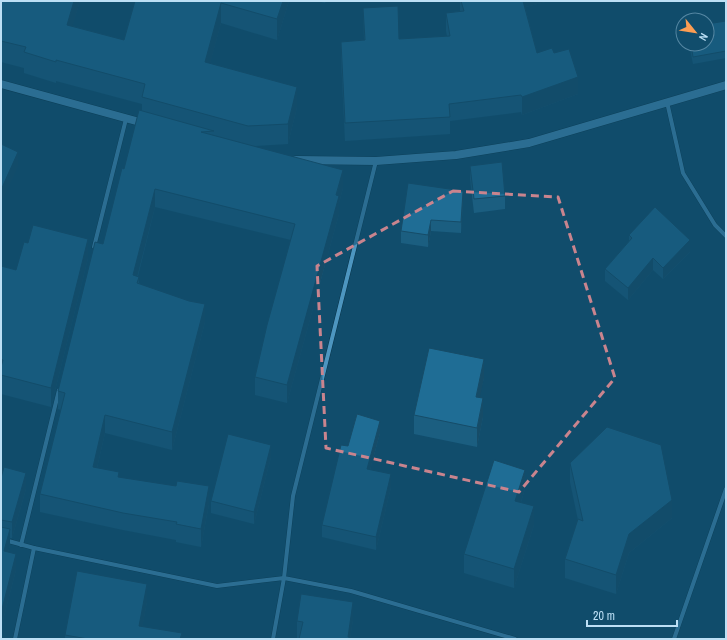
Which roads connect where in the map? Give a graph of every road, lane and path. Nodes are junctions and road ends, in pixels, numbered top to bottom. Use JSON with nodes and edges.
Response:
{"nodes":[{"id":1,"x":1,"y":84,"type":"edge"},
{"id":2,"x":726,"y":85,"type":"edge"},
{"id":3,"x":667,"y":102,"type":"junction"},
{"id":4,"x":126,"y":118,"type":"junction"},
{"id":5,"x":156,"y":127,"type":"edge"},
{"id":6,"x":284,"y":159,"type":"edge"},
{"id":7,"x":376,"y":161,"type":"junction"},
{"id":8,"x":726,"y":236,"type":"edge"},
{"id":9,"x":93,"y":250,"type":"edge"},
{"id":10,"x":61,"y":382,"type":"edge"},
{"id":11,"x":726,"y":489,"type":"edge"},
{"id":12,"x":1,"y":539,"type":"edge"},
{"id":13,"x":21,"y":545,"type":"junction"},
{"id":14,"x":34,"y":548,"type":"junction"},
{"id":15,"x":284,"y":578,"type":"junction"},
{"id":16,"x":15,"y":639,"type":"edge"},
{"id":17,"x":273,"y":639,"type":"edge"},
{"id":18,"x":515,"y":639,"type":"edge"},
{"id":19,"x":674,"y":639,"type":"edge"}],
"edges":[{"from":1,"to":4,"type":"street"},
{"from":2,"to":3,"type":"street"},
{"from":3,"to":7,"type":"street"},
{"from":3,"to":8,"type":"street"},
{"from":4,"to":5,"type":"street"},
{"from":4,"to":9,"type":"street"},
{"from":6,"to":7,"type":"street"},
{"from":7,"to":15,"type":"street"},
{"from":10,"to":13,"type":"street"},
{"from":11,"to":19,"type":"street"},
{"from":12,"to":13,"type":"street"},
{"from":13,"to":14,"type":"street"},
{"from":14,"to":15,"type":"street"},
{"from":14,"to":16,"type":"street"},
{"from":15,"to":17,"type":"street"},
{"from":15,"to":18,"type":"street"}]}
